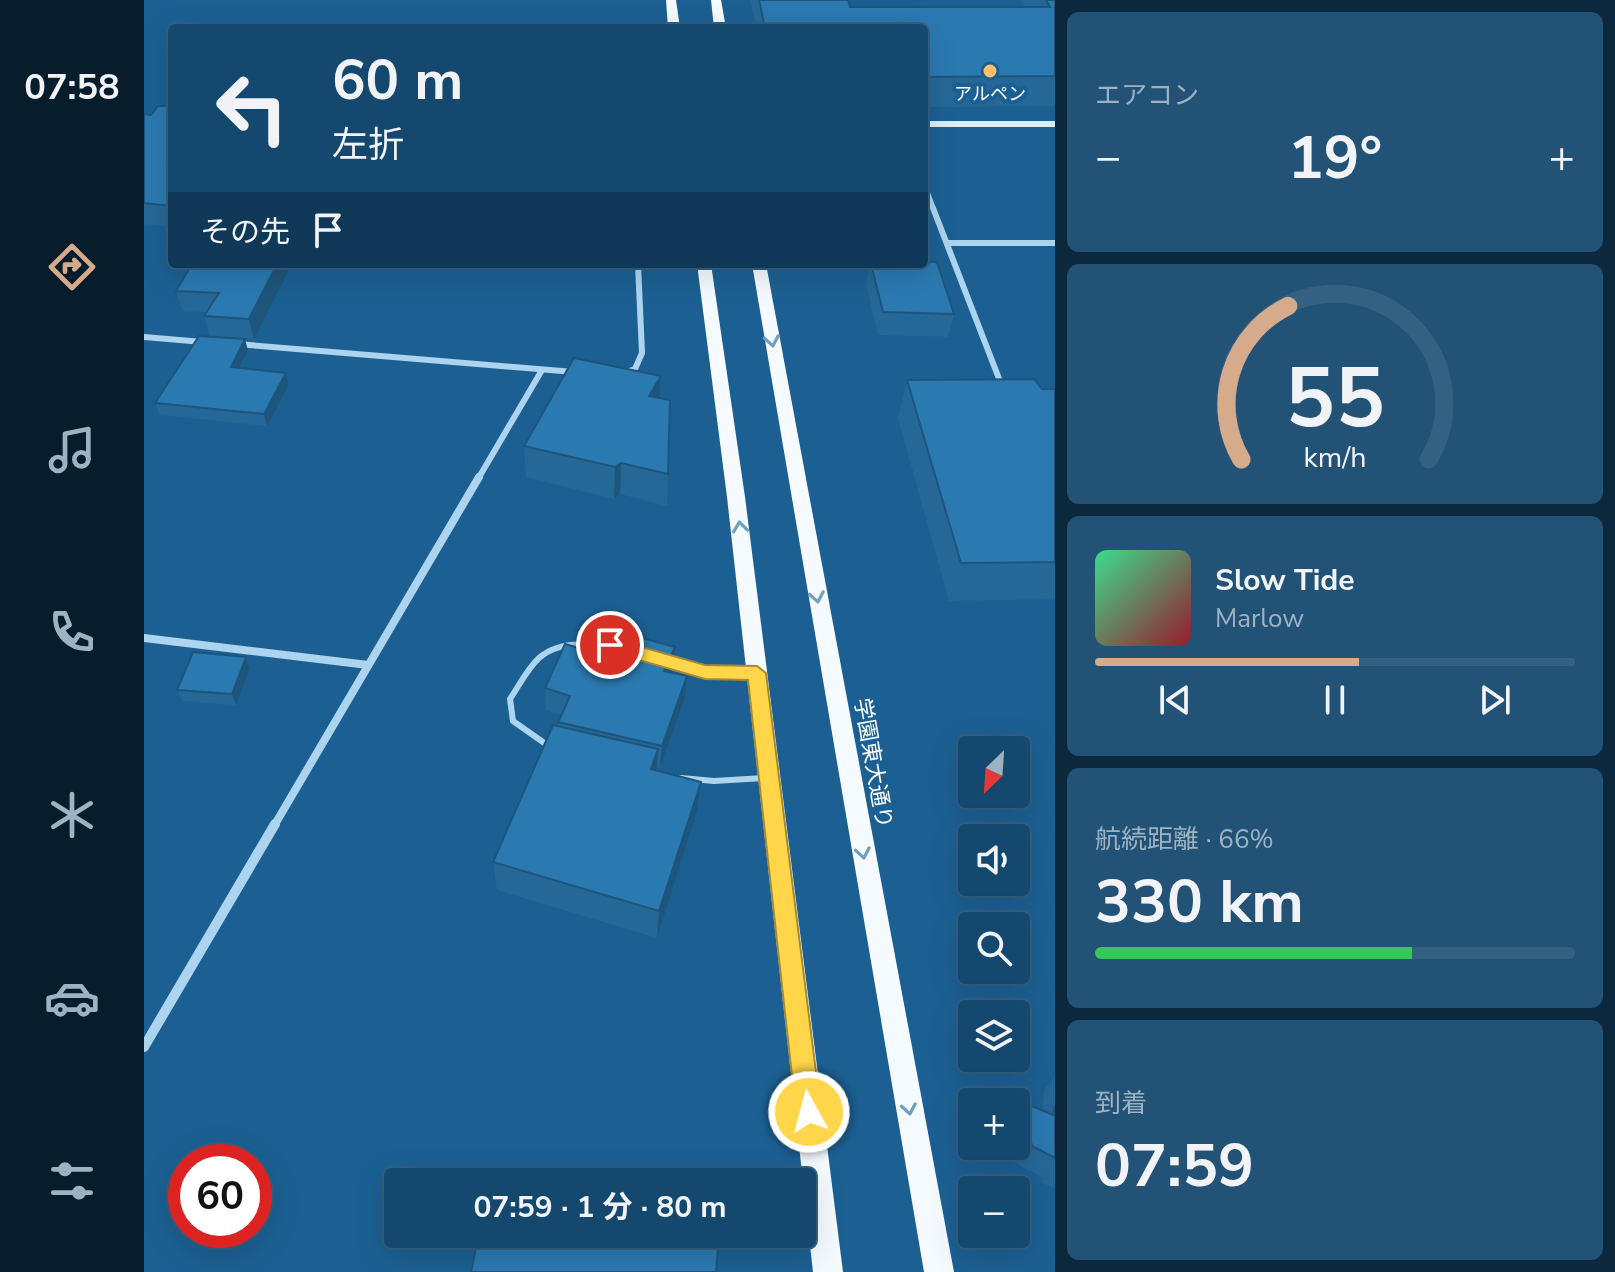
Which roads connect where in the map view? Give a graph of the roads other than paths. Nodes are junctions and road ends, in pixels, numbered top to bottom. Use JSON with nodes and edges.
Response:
{"nodes":[{"id":1,"x":671,"y":0,"type":"edge"},
{"id":2,"x":716,"y":0,"type":"edge"},
{"id":3,"x":674,"y":24,"type":"edge"},
{"id":4,"x":719,"y":24,"type":"edge"},
{"id":5,"x":928,"y":124,"type":"edge"},
{"id":6,"x":1055,"y":124,"type":"edge"},
{"id":7,"x":928,"y":194,"type":"edge"},
{"id":8,"x":947,"y":243,"type":"junction"},
{"id":9,"x":1055,"y":243,"type":"edge"},
{"id":10,"x":638,"y":268,"type":"edge"},
{"id":11,"x":705,"y":268,"type":"edge"},
{"id":12,"x":760,"y":268,"type":"edge"},
{"id":13,"x":144,"y":337,"type":"edge"},
{"id":14,"x":206,"y":342,"type":"edge"},
{"id":15,"x":222,"y":343,"type":"edge"},
{"id":16,"x":542,"y":370,"type":"junction"},
{"id":17,"x":584,"y":372,"type":"edge"},
{"id":18,"x":609,"y":374,"type":"edge"},
{"id":19,"x":1016,"y":391,"type":"edge"},
{"id":20,"x":144,"y":638,"type":"edge"},
{"id":21,"x":651,"y":657,"type":"edge"},
{"id":22,"x":665,"y":660,"type":"edge"},
{"id":23,"x":368,"y":665,"type":"junction"},
{"id":24,"x":757,"y":673,"type":"junction"},
{"id":25,"x":559,"y":750,"type":"edge"},
{"id":26,"x":678,"y":778,"type":"edge"},
{"id":27,"x":769,"y":778,"type":"junction"},
{"id":28,"x":144,"y":1047,"type":"edge"},
{"id":29,"x":828,"y":1272,"type":"edge"},
{"id":30,"x":939,"y":1272,"type":"edge"}],
"edges":[{"from":1,"to":3,"type":"main road"},
{"from":2,"to":4,"type":"main road"},
{"from":5,"to":6,"type":"street"},
{"from":7,"to":8,"type":"street"},
{"from":8,"to":9,"type":"street"},
{"from":8,"to":19,"type":"street"},
{"from":10,"to":18,"type":"street"},
{"from":24,"to":11,"type":"main road","one_way":true},
{"from":12,"to":30,"type":"main road","name":"学園東大通り","one_way":true},
{"from":13,"to":14,"type":"street"},
{"from":15,"to":16,"type":"street"},
{"from":16,"to":17,"type":"street"},
{"from":16,"to":23,"type":"street"},
{"from":20,"to":23,"type":"street"},
{"from":21,"to":25,"type":"lane"},
{"from":22,"to":24,"type":"lane"},
{"from":23,"to":28,"type":"street"},
{"from":24,"to":27,"type":"main road"},
{"from":26,"to":27,"type":"lane"},
{"from":27,"to":29,"type":"main road"}]}
